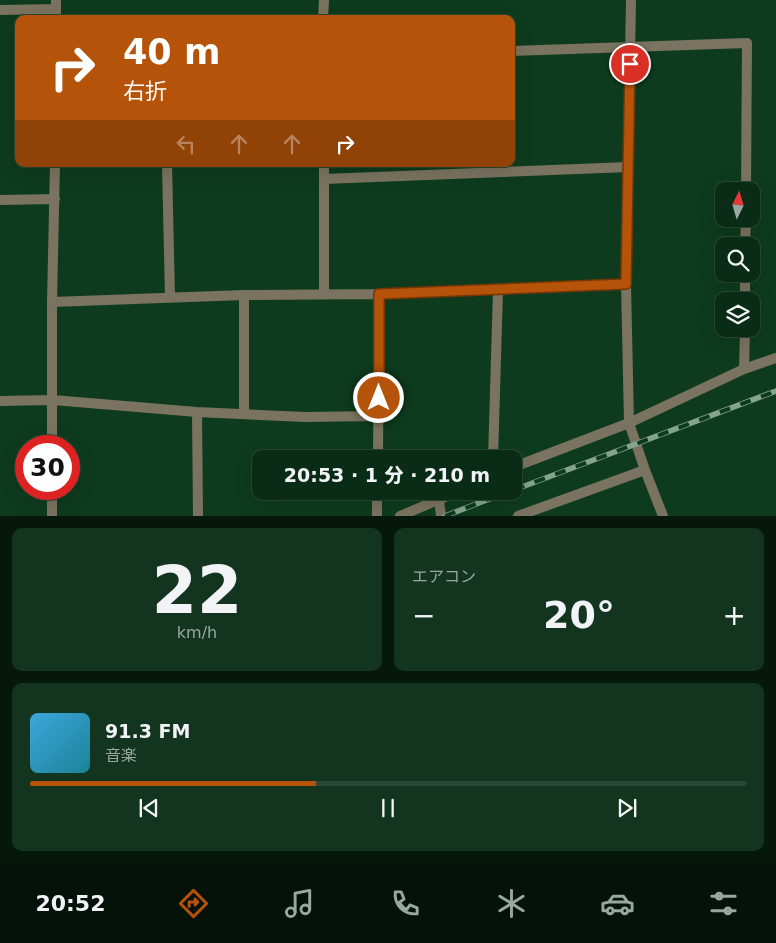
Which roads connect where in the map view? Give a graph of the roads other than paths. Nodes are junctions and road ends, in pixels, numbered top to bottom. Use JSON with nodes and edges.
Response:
{"nodes":[{"id":1,"x":324,"y":0,"type":"edge"},
{"id":2,"x":631,"y":0,"type":"edge"},
{"id":3,"x":56,"y":9,"type":"edge"},
{"id":4,"x":0,"y":10,"type":"edge"},
{"id":5,"x":323,"y":15,"type":"edge"},
{"id":6,"x":630,"y":46,"type":"junction"},
{"id":7,"x":515,"y":51,"type":"edge"},
{"id":8,"x":55,"y":167,"type":"edge"},
{"id":9,"x":167,"y":167,"type":"edge"},
{"id":10,"x":324,"y":167,"type":"edge"},
{"id":11,"x":628,"y":167,"type":"junction"},
{"id":12,"x":324,"y":179,"type":"junction"},
{"id":13,"x":746,"y":182,"type":"edge"},
{"id":14,"x":55,"y":199,"type":"junction"},
{"id":15,"x":0,"y":200,"type":"edge"},
{"id":16,"x":626,"y":284,"type":"junction"},
{"id":17,"x":498,"y":290,"type":"junction"},
{"id":18,"x":324,"y":294,"type":"junction"},
{"id":19,"x":379,"y":294,"type":"junction"},
{"id":20,"x":244,"y":295,"type":"junction"},
{"id":21,"x":170,"y":298,"type":"junction"},
{"id":22,"x":52,"y":302,"type":"junction"},
{"id":23,"x":745,"y":337,"type":"edge"},
{"id":24,"x":776,"y":358,"type":"edge"},
{"id":25,"x":744,"y":369,"type":"junction"},
{"id":26,"x":53,"y":400,"type":"junction"},
{"id":27,"x":0,"y":401,"type":"edge"},
{"id":28,"x":197,"y":412,"type":"junction"},
{"id":29,"x":244,"y":414,"type":"junction"},
{"id":30,"x":379,"y":416,"type":"junction"},
{"id":31,"x":629,"y":423,"type":"junction"},
{"id":32,"x":52,"y":435,"type":"edge"},
{"id":33,"x":378,"y":450,"type":"edge"},
{"id":34,"x":493,"y":450,"type":"edge"},
{"id":35,"x":522,"y":464,"type":"edge"},
{"id":36,"x":645,"y":470,"type":"junction"},
{"id":37,"x":52,"y":500,"type":"edge"},
{"id":38,"x":377,"y":500,"type":"edge"},
{"id":39,"x":440,"y":500,"type":"joint"},
{"id":40,"x":52,"y":516,"type":"edge"},
{"id":41,"x":198,"y":516,"type":"edge"},
{"id":42,"x":377,"y":516,"type":"edge"},
{"id":43,"x":400,"y":516,"type":"edge"},
{"id":44,"x":441,"y":516,"type":"edge"},
{"id":45,"x":518,"y":516,"type":"edge"},
{"id":46,"x":663,"y":516,"type":"edge"}],
"edges":[{"from":1,"to":5,"type":"street"},
{"from":2,"to":6,"type":"street"},
{"from":3,"to":4,"type":"street"},
{"from":6,"to":7,"type":"street"},
{"from":6,"to":11,"type":"street"},
{"from":6,"to":13,"type":"street"},
{"from":8,"to":14,"type":"street"},
{"from":9,"to":21,"type":"street"},
{"from":10,"to":12,"type":"street"},
{"from":11,"to":12,"type":"street"},
{"from":11,"to":16,"type":"street"},
{"from":12,"to":18,"type":"street"},
{"from":14,"to":15,"type":"street"},
{"from":14,"to":22,"type":"street"},
{"from":16,"to":17,"type":"street"},
{"from":16,"to":31,"type":"street"},
{"from":17,"to":19,"type":"street"},
{"from":17,"to":34,"type":"street"},
{"from":18,"to":19,"type":"street"},
{"from":18,"to":20,"type":"street"},
{"from":19,"to":30,"type":"street"},
{"from":20,"to":21,"type":"street"},
{"from":20,"to":29,"type":"street"},
{"from":21,"to":22,"type":"street"},
{"from":22,"to":26,"type":"street"},
{"from":23,"to":25,"type":"street"},
{"from":24,"to":25,"type":"street"},
{"from":25,"to":31,"type":"street"},
{"from":26,"to":27,"type":"street"},
{"from":26,"to":28,"type":"street"},
{"from":26,"to":32,"type":"street"},
{"from":28,"to":29,"type":"street"},
{"from":28,"to":41,"type":"street"},
{"from":29,"to":30,"type":"street"},
{"from":30,"to":33,"type":"street"},
{"from":31,"to":35,"type":"street"},
{"from":31,"to":36,"type":"street"},
{"from":36,"to":45,"type":"street"},
{"from":36,"to":46,"type":"street"},
{"from":37,"to":40,"type":"street"},
{"from":38,"to":42,"type":"street"},
{"from":39,"to":43,"type":"street"},
{"from":39,"to":44,"type":"street"}]}
